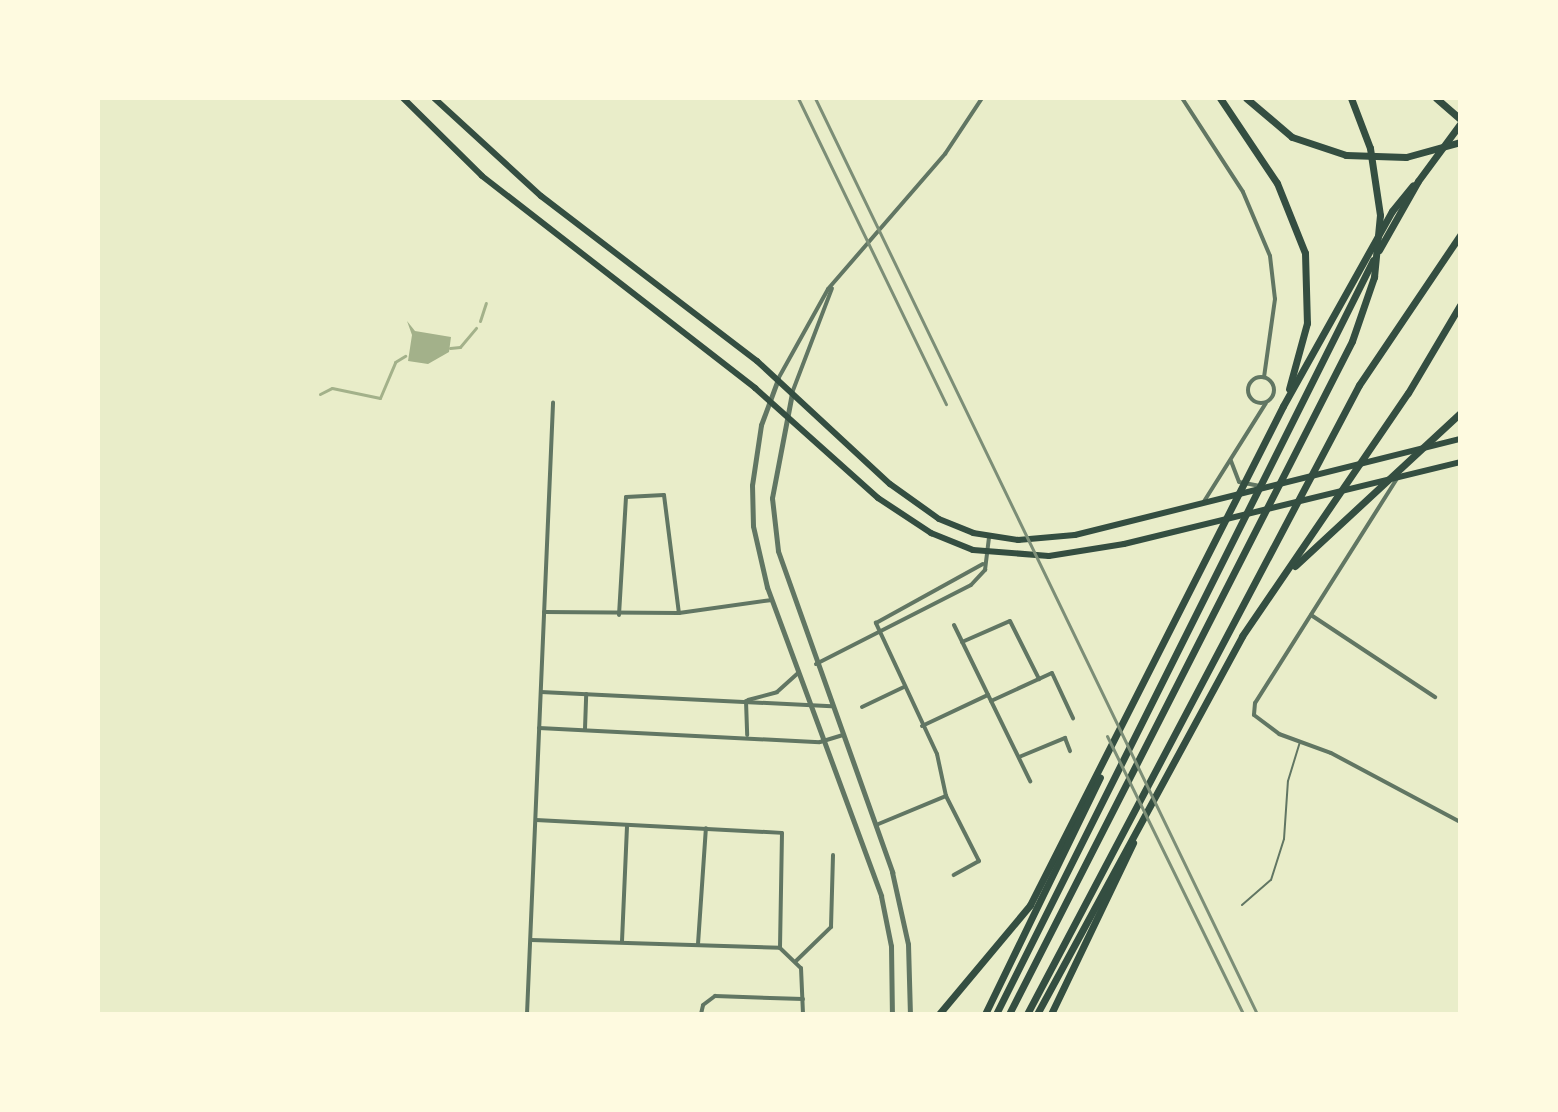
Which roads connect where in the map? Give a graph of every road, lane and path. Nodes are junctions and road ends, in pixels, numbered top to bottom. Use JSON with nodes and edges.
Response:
{"nodes":[{"id":1,"x":403,"y":98,"type":"edge"},
{"id":2,"x":434,"y":98,"type":"edge"},
{"id":3,"x":982,"y":98,"type":"edge"},
{"id":4,"x":1182,"y":98,"type":"edge"},
{"id":5,"x":1220,"y":98,"type":"edge"},
{"id":6,"x":1246,"y":98,"type":"edge"},
{"id":7,"x":1351,"y":98,"type":"edge"},
{"id":8,"x":1436,"y":98,"type":"edge"},
{"id":9,"x":1460,"y":121,"type":"edge"},
{"id":10,"x":1460,"y":142,"type":"edge"},
{"id":11,"x":1418,"y":181,"type":"junction"},
{"id":12,"x":1460,"y":235,"type":"edge"},
{"id":13,"x":832,"y":288,"type":"junction"},
{"id":14,"x":1460,"y":305,"type":"edge"},
{"id":15,"x":1264,"y":377,"type":"junction"},
{"id":16,"x":778,"y":379,"type":"junction"},
{"id":17,"x":792,"y":393,"type":"junction"},
{"id":18,"x":769,"y":400,"type":"junction"},
{"id":19,"x":553,"y":403,"type":"dead end"},
{"id":20,"x":1266,"y":403,"type":"junction"},
{"id":21,"x":1283,"y":406,"type":"junction"},
{"id":22,"x":1460,"y":413,"type":"edge"},
{"id":23,"x":786,"y":416,"type":"junction"},
{"id":24,"x":1460,"y":439,"type":"edge"},
{"id":25,"x":1410,"y":452,"type":"junction"},
{"id":26,"x":1231,"y":459,"type":"junction"},
{"id":27,"x":1460,"y":462,"type":"edge"},
{"id":28,"x":1398,"y":478,"type":"junction"},
{"id":29,"x":1266,"y":487,"type":"junction"},
{"id":30,"x":1202,"y":504,"type":"junction"},
{"id":31,"x":989,"y":538,"type":"junction"},
{"id":32,"x":1306,"y":550,"type":"junction"},
{"id":33,"x":986,"y":553,"type":"junction"},
{"id":34,"x":983,"y":564,"type":"junction"},
{"id":35,"x":772,"y":600,"type":"junction"},
{"id":36,"x":544,"y":612,"type":"junction"},
{"id":37,"x":679,"y":613,"type":"junction"},
{"id":38,"x":619,"y":615,"type":"junction"},
{"id":39,"x":1311,"y":615,"type":"junction"},
{"id":40,"x":954,"y":625,"type":"dead end"},
{"id":41,"x":881,"y":631,"type":"junction"},
{"id":42,"x":962,"y":642,"type":"junction"},
{"id":43,"x":816,"y":664,"type":"junction"},
{"id":44,"x":800,"y":671,"type":"junction"},
{"id":45,"x":1039,"y":679,"type":"junction"},
{"id":46,"x":904,"y":687,"type":"junction"},
{"id":47,"x":541,"y":692,"type":"junction"},
{"id":48,"x":586,"y":694,"type":"junction"},
{"id":49,"x":988,"y":695,"type":"junction"},
{"id":50,"x":1435,"y":697,"type":"dead end"},
{"id":51,"x":746,"y":701,"type":"junction"},
{"id":52,"x":991,"y":701,"type":"junction"},
{"id":53,"x":813,"y":706,"type":"junction"},
{"id":54,"x":832,"y":706,"type":"junction"},
{"id":55,"x":862,"y":707,"type":"dead end"},
{"id":56,"x":1073,"y":718,"type":"dead end"},
{"id":57,"x":922,"y":726,"type":"junction"},
{"id":58,"x":539,"y":728,"type":"junction"},
{"id":59,"x":585,"y":729,"type":"junction"},
{"id":60,"x":747,"y":735,"type":"junction"},
{"id":61,"x":843,"y":735,"type":"junction"},
{"id":62,"x":826,"y":740,"type":"junction"},
{"id":63,"x":1300,"y":741,"type":"junction"},
{"id":64,"x":1070,"y":751,"type":"dead end"},
{"id":65,"x":1019,"y":757,"type":"junction"},
{"id":66,"x":1100,"y":775,"type":"junction"},
{"id":67,"x":1030,"y":781,"type":"dead end"},
{"id":68,"x":946,"y":796,"type":"junction"},
{"id":69,"x":535,"y":820,"type":"junction"},
{"id":70,"x":1460,"y":822,"type":"edge"},
{"id":71,"x":876,"y":825,"type":"junction"},
{"id":72,"x":627,"y":826,"type":"junction"},
{"id":73,"x":706,"y":828,"type":"junction"},
{"id":74,"x":1134,"y":836,"type":"junction"},
{"id":75,"x":833,"y":855,"type":"dead end"},
{"id":76,"x":954,"y":875,"type":"dead end"},
{"id":77,"x":1242,"y":905,"type":"dead end"},
{"id":78,"x":530,"y":940,"type":"junction"},
{"id":79,"x":622,"y":941,"type":"junction"},
{"id":80,"x":698,"y":944,"type":"junction"},
{"id":81,"x":780,"y":948,"type":"junction"},
{"id":82,"x":796,"y":961,"type":"junction"},
{"id":83,"x":803,"y":999,"type":"junction"},
{"id":84,"x":941,"y":1011,"type":"edge"},
{"id":85,"x":527,"y":1014,"type":"edge"},
{"id":86,"x":701,"y":1014,"type":"edge"},
{"id":87,"x":803,"y":1014,"type":"edge"},
{"id":88,"x":892,"y":1014,"type":"edge"},
{"id":89,"x":910,"y":1014,"type":"edge"},
{"id":90,"x":985,"y":1014,"type":"edge"},
{"id":91,"x":996,"y":1014,"type":"edge"},
{"id":92,"x":1009,"y":1014,"type":"edge"},
{"id":93,"x":1027,"y":1014,"type":"edge"},
{"id":94,"x":1037,"y":1014,"type":"edge"},
{"id":95,"x":1051,"y":1014,"type":"edge"}],
"edges":[{"from":1,"to":18,"type":"main road"},
{"from":2,"to":16,"type":"main road"},
{"from":3,"to":13,"type":"street"},
{"from":4,"to":15,"type":"street"},
{"from":5,"to":21,"type":"highway"},
{"from":6,"to":10,"type":"highway"},
{"from":7,"to":92,"type":"highway"},
{"from":8,"to":9,"type":"highway"},
{"from":9,"to":11,"type":"highway"},
{"from":11,"to":21,"type":"highway"},
{"from":11,"to":91,"type":"highway"},
{"from":12,"to":93,"type":"highway"},
{"from":13,"to":16,"type":"street"},
{"from":13,"to":17,"type":"street"},
{"from":14,"to":32,"type":"highway"},
{"from":15,"to":20,"type":"street"},
{"from":15,"to":20,"type":"street"},
{"from":16,"to":17,"type":"main road"},
{"from":16,"to":18,"type":"street"},
{"from":17,"to":23,"type":"street"},
{"from":17,"to":31,"type":"main road"},
{"from":18,"to":23,"type":"main road"},
{"from":18,"to":35,"type":"street"},
{"from":19,"to":36,"type":"street"},
{"from":20,"to":26,"type":"street"},
{"from":21,"to":66,"type":"highway"},
{"from":22,"to":32,"type":"highway"},
{"from":23,"to":33,"type":"main road"},
{"from":23,"to":43,"type":"street"},
{"from":24,"to":25,"type":"main road"},
{"from":25,"to":28,"type":"street"},
{"from":25,"to":29,"type":"main road"},
{"from":26,"to":29,"type":"street"},
{"from":26,"to":30,"type":"street"},
{"from":27,"to":28,"type":"main road"},
{"from":28,"to":33,"type":"main road"},
{"from":28,"to":39,"type":"street"},
{"from":29,"to":30,"type":"main road"},
{"from":30,"to":31,"type":"main road"},
{"from":31,"to":33,"type":"street"},
{"from":32,"to":74,"type":"highway"},
{"from":33,"to":34,"type":"street"},
{"from":34,"to":41,"type":"street"},
{"from":34,"to":41,"type":"street"},
{"from":35,"to":37,"type":"street"},
{"from":35,"to":44,"type":"street"},
{"from":36,"to":38,"type":"street"},
{"from":36,"to":47,"type":"street"},
{"from":37,"to":38,"type":"street"},
{"from":37,"to":38,"type":"street"},
{"from":39,"to":50,"type":"street"},
{"from":39,"to":63,"type":"street"},
{"from":40,"to":42,"type":"street"},
{"from":41,"to":43,"type":"street"},
{"from":41,"to":46,"type":"street"},
{"from":42,"to":45,"type":"street"},
{"from":42,"to":49,"type":"street"},
{"from":43,"to":54,"type":"street"},
{"from":44,"to":51,"type":"street"},
{"from":44,"to":53,"type":"street"},
{"from":45,"to":52,"type":"street"},
{"from":45,"to":56,"type":"street"},
{"from":46,"to":55,"type":"street"},
{"from":46,"to":57,"type":"street"},
{"from":47,"to":48,"type":"street"},
{"from":47,"to":58,"type":"street"},
{"from":48,"to":51,"type":"street"},
{"from":48,"to":59,"type":"street"},
{"from":49,"to":52,"type":"street"},
{"from":49,"to":57,"type":"street"},
{"from":51,"to":53,"type":"street"},
{"from":51,"to":60,"type":"street"},
{"from":52,"to":65,"type":"street"},
{"from":53,"to":54,"type":"street"},
{"from":53,"to":62,"type":"street"},
{"from":54,"to":61,"type":"street"},
{"from":57,"to":68,"type":"street"},
{"from":58,"to":59,"type":"street"},
{"from":58,"to":69,"type":"street"},
{"from":59,"to":60,"type":"street"},
{"from":60,"to":62,"type":"street"},
{"from":61,"to":62,"type":"street"},
{"from":61,"to":71,"type":"street"},
{"from":62,"to":88,"type":"street"},
{"from":63,"to":70,"type":"street"},
{"from":63,"to":77,"type":"lane"},
{"from":64,"to":65,"type":"street"},
{"from":65,"to":67,"type":"street"},
{"from":66,"to":84,"type":"highway"},
{"from":66,"to":90,"type":"highway"},
{"from":68,"to":71,"type":"street"},
{"from":68,"to":76,"type":"street"},
{"from":69,"to":72,"type":"street"},
{"from":69,"to":78,"type":"street"},
{"from":71,"to":89,"type":"street"},
{"from":72,"to":73,"type":"street"},
{"from":72,"to":79,"type":"street"},
{"from":73,"to":80,"type":"street"},
{"from":73,"to":81,"type":"street"},
{"from":74,"to":94,"type":"highway"},
{"from":74,"to":95,"type":"highway"},
{"from":75,"to":82,"type":"street"},
{"from":78,"to":79,"type":"street"},
{"from":78,"to":85,"type":"street"},
{"from":79,"to":80,"type":"street"},
{"from":80,"to":81,"type":"street"},
{"from":81,"to":82,"type":"street"},
{"from":82,"to":83,"type":"street"},
{"from":83,"to":86,"type":"street"},
{"from":83,"to":87,"type":"street"}]}
